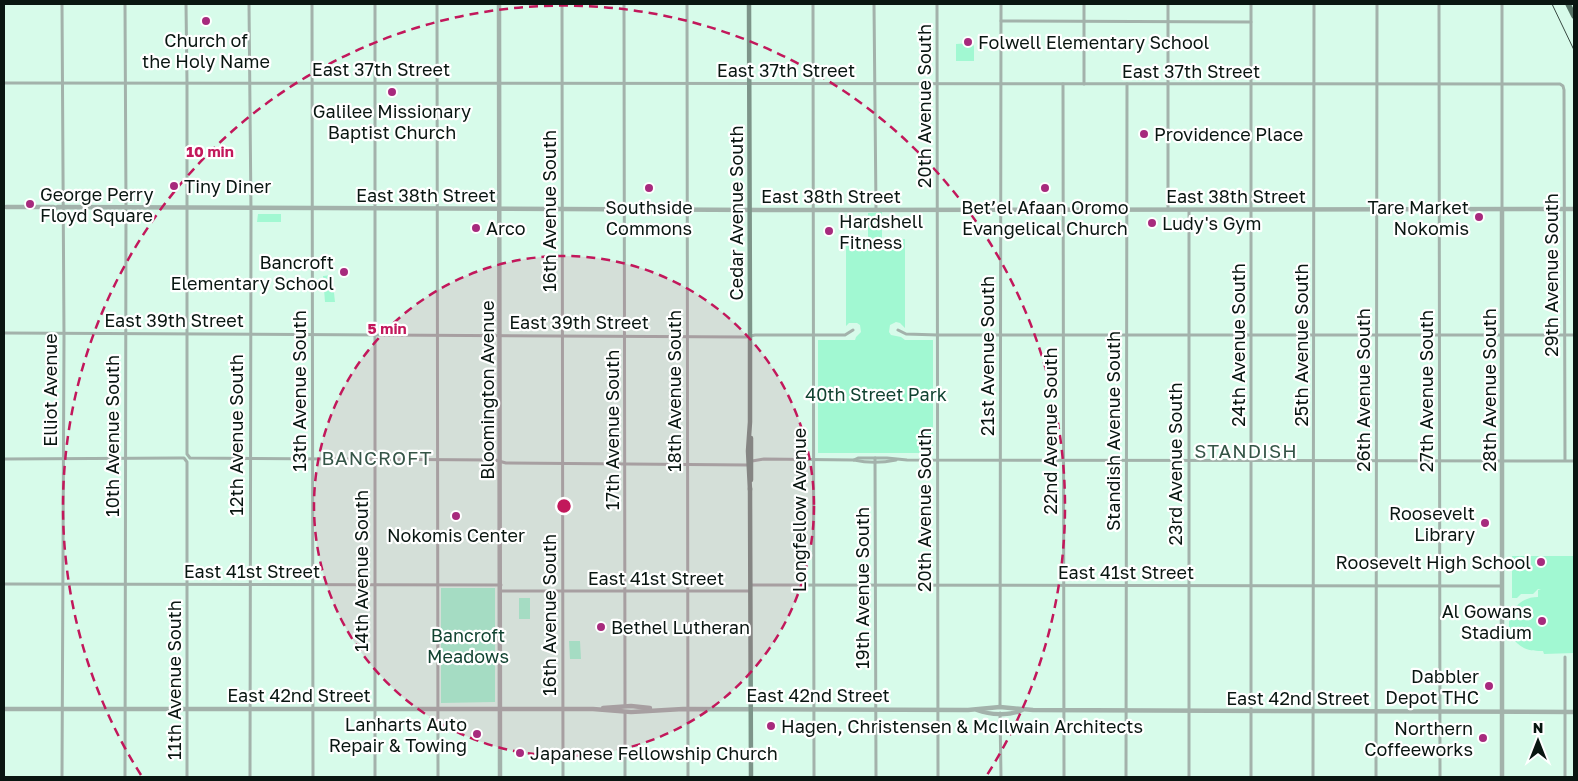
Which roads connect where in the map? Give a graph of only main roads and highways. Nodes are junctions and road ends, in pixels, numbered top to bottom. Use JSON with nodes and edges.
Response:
{"nodes":[{"id":1,"x":749,"y":4,"type":"edge"},
{"id":2,"x":1568,"y":4,"type":"edge"},
{"id":3,"x":1574,"y":16,"type":"edge"},
{"id":4,"x":750,"y":422,"type":"junction"},
{"id":5,"x":750,"y":490,"type":"junction"},
{"id":6,"x":751,"y":777,"type":"edge"}],
"edges":[{"from":1,"to":4,"type":"main road","name":"Cedar Avenue South"},
{"from":2,"to":3,"type":"highway"},
{"from":4,"to":5,"type":"main road","name":"Cedar Avenue South"},
{"from":4,"to":5,"type":"main road","name":"Cedar Avenue South"},
{"from":5,"to":6,"type":"main road","name":"Cedar Avenue South"}]}
